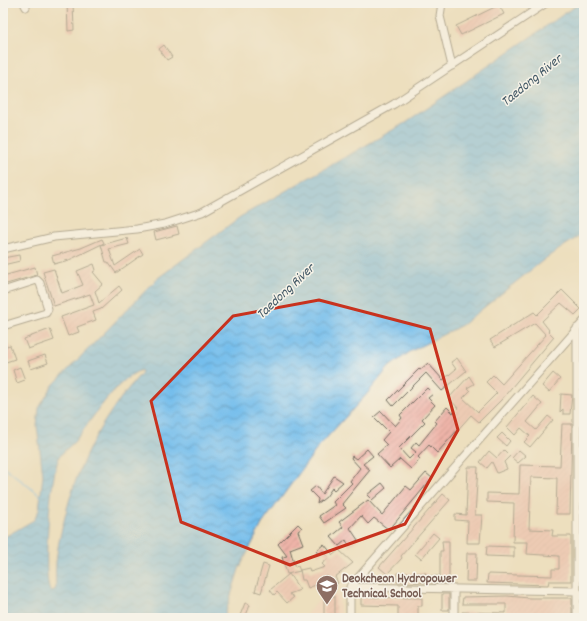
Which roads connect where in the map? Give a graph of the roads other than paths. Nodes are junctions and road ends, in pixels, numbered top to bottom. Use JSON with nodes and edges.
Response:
{"nodes":[{"id":1,"x":442,"y":3,"type":"edge"},
{"id":2,"x":546,"y":3,"type":"edge"},
{"id":3,"x":452,"y":66,"type":"junction"},
{"id":4,"x":3,"y":249,"type":"edge"},
{"id":5,"x":3,"y":290,"type":"edge"},
{"id":6,"x":584,"y":320,"type":"edge"},
{"id":7,"x":3,"y":326,"type":"edge"},
{"id":8,"x":577,"y":328,"type":"junction"},
{"id":9,"x":581,"y":349,"type":"edge"},
{"id":10,"x":350,"y":586,"type":"junction"},
{"id":11,"x":454,"y":589,"type":"junction"},
{"id":12,"x":577,"y":591,"type":"junction"},
{"id":13,"x":584,"y":598,"type":"edge"},
{"id":14,"x":350,"y":618,"type":"edge"},
{"id":15,"x":454,"y":618,"type":"edge"},
{"id":16,"x":577,"y":618,"type":"edge"}],
"edges":[{"from":1,"to":3,"type":"street"},
{"from":2,"to":3,"type":"street"},
{"from":3,"to":4,"type":"street"},
{"from":5,"to":7,"type":"street"},
{"from":6,"to":8,"type":"street"},
{"from":8,"to":9,"type":"street"},
{"from":8,"to":10,"type":"street"},
{"from":9,"to":12,"type":"street"},
{"from":10,"to":11,"type":"street"},
{"from":10,"to":14,"type":"street"},
{"from":11,"to":12,"type":"street"},
{"from":11,"to":15,"type":"street"},
{"from":12,"to":13,"type":"street"},
{"from":12,"to":16,"type":"street"}]}
